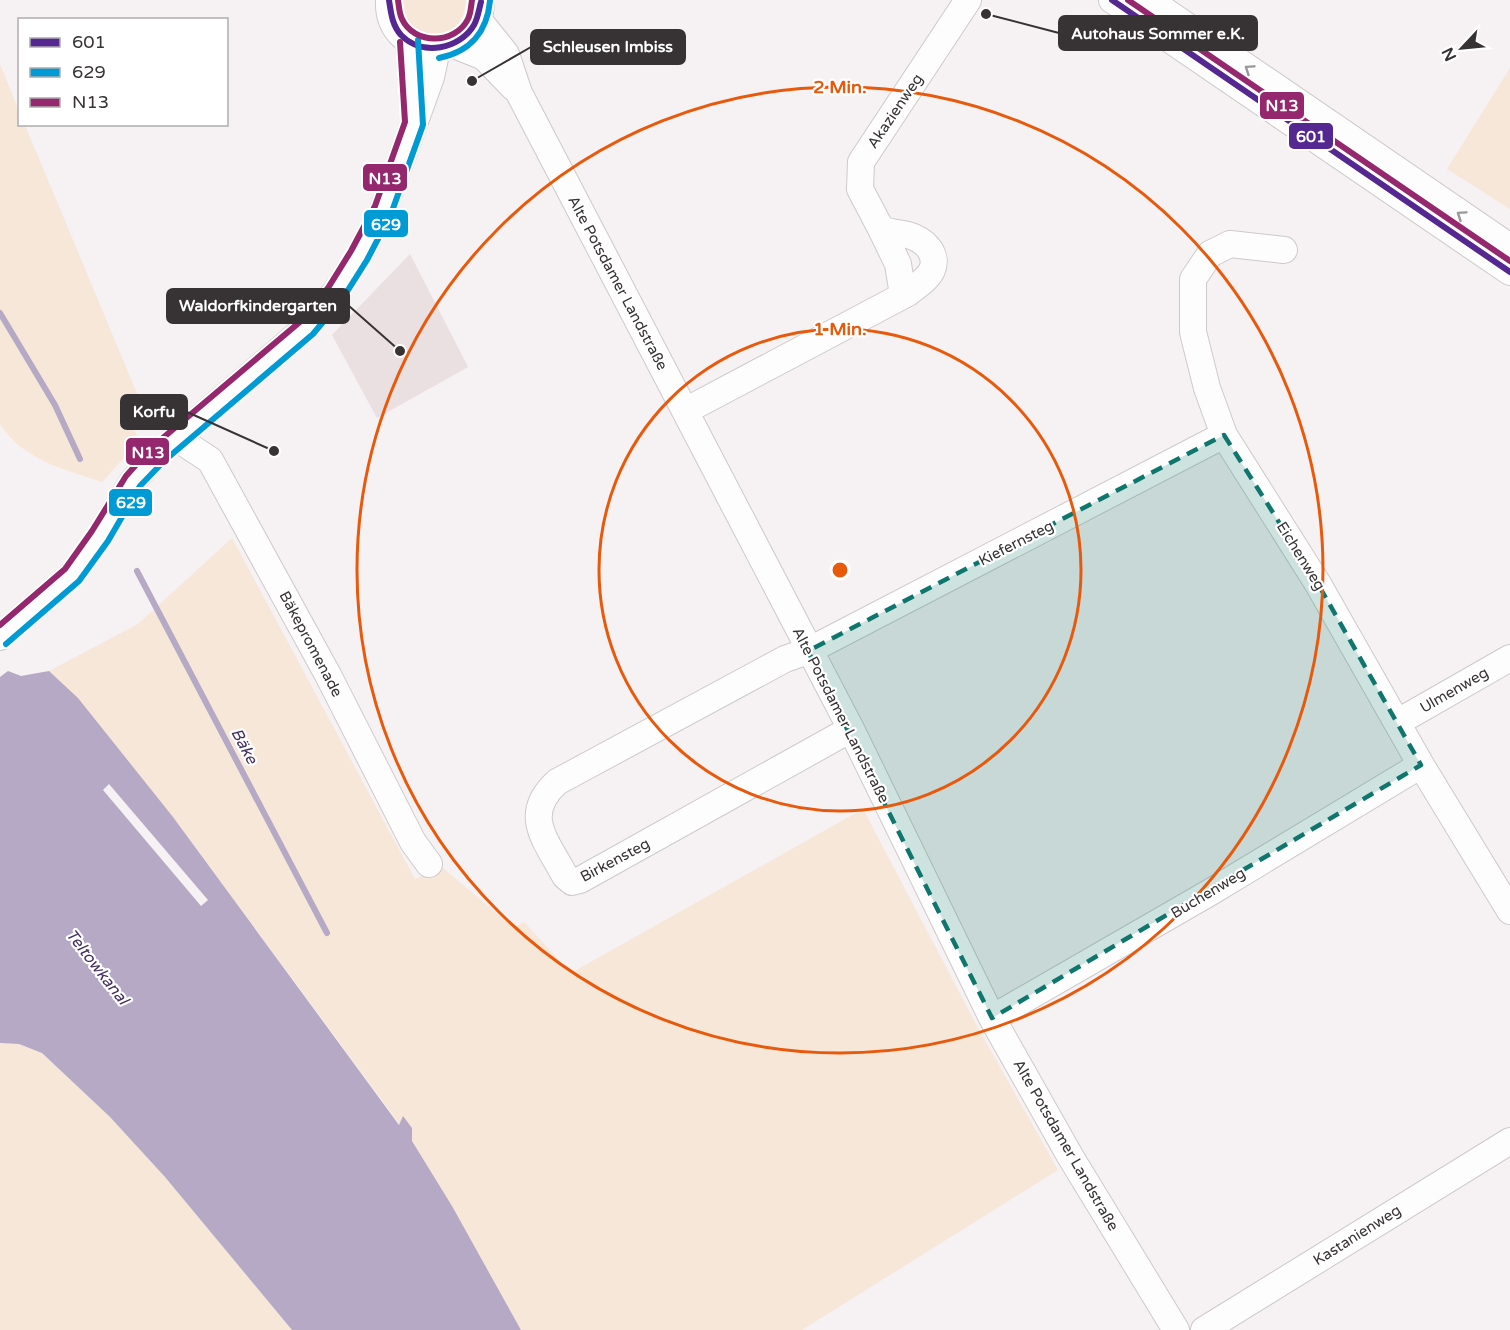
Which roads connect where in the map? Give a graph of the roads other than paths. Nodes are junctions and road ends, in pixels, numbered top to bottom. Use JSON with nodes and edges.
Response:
{"nodes":[{"id":1,"x":389,"y":0,"type":"edge"},
{"id":2,"x":968,"y":0,"type":"edge"},
{"id":3,"x":1112,"y":0,"type":"edge"},
{"id":4,"x":1149,"y":0,"type":"edge"},
{"id":5,"x":481,"y":5,"type":"edge"},
{"id":6,"x":410,"y":41,"type":"junction"},
{"id":7,"x":445,"y":47,"type":"junction"},
{"id":8,"x":519,"y":93,"type":"junction"},
{"id":9,"x":414,"y":123,"type":"junction"},
{"id":10,"x":880,"y":229,"type":"junction"},
{"id":11,"x":1510,"y":248,"type":"edge"},
{"id":12,"x":1284,"y":250,"type":"dead end"},
{"id":13,"x":1510,"y":272,"type":"edge"},
{"id":14,"x":903,"y":295,"type":"junction"},
{"id":15,"x":685,"y":411,"type":"junction"},
{"id":16,"x":180,"y":435,"type":"junction"},
{"id":17,"x":1224,"y":435,"type":"junction"},
{"id":18,"x":0,"y":637,"type":"edge"},
{"id":19,"x":808,"y":651,"type":"junction"},
{"id":20,"x":1510,"y":658,"type":"edge"},
{"id":21,"x":1398,"y":722,"type":"junction"},
{"id":22,"x":851,"y":729,"type":"junction"},
{"id":23,"x":1421,"y":765,"type":"junction"},
{"id":24,"x":429,"y":864,"type":"dead end"},
{"id":25,"x":1510,"y":911,"type":"edge"},
{"id":26,"x":992,"y":1018,"type":"junction"},
{"id":27,"x":1510,"y":1141,"type":"edge"},
{"id":28,"x":1176,"y":1330,"type":"edge"},
{"id":29,"x":1204,"y":1330,"type":"edge"}],
"edges":[{"from":1,"to":6,"type":"street"},
{"from":2,"to":10,"type":"street","name":"Akazienweg"},
{"from":3,"to":13,"type":"street"},
{"from":11,"to":4,"type":"street","one_way":true},
{"from":5,"to":7,"type":"street"},
{"from":5,"to":8,"type":"street","name":"Alte Potsdamer Landstraße"},
{"from":6,"to":7,"type":"street","name":"Alte Potsdamer Landstraße"},
{"from":6,"to":9,"type":"street"},
{"from":7,"to":8,"type":"street","name":"Alte Potsdamer Landstraße"},
{"from":7,"to":9,"type":"street"},
{"from":8,"to":15,"type":"street","name":"Alte Potsdamer Landstraße"},
{"from":9,"to":16,"type":"street"},
{"from":10,"to":14,"type":"street","name":"Akazienweg"},
{"from":10,"to":14,"type":"street"},
{"from":12,"to":17,"type":"street","name":"Eichenweg"},
{"from":14,"to":15,"type":"street"},
{"from":15,"to":19,"type":"street","name":"Alte Potsdamer Landstraße"},
{"from":16,"to":18,"type":"street"},
{"from":16,"to":24,"type":"street","name":"Bäkepromenade"},
{"from":17,"to":19,"type":"street","name":"Kiefernsteg"},
{"from":17,"to":21,"type":"street","name":"Eichenweg"},
{"from":19,"to":22,"type":"street","name":"Alte Potsdamer Landstraße"},
{"from":19,"to":22,"type":"street","name":"Birkensteg"},
{"from":20,"to":21,"type":"street","name":"Ulmenweg"},
{"from":21,"to":23,"type":"street","name":"Eichenweg"},
{"from":22,"to":26,"type":"street","name":"Alte Potsdamer Landstraße"},
{"from":23,"to":25,"type":"street","name":"Eichenweg"},
{"from":23,"to":26,"type":"street","name":"Buchenweg"},
{"from":26,"to":28,"type":"street","name":"Alte Potsdamer Landstraße"},
{"from":27,"to":29,"type":"street","name":"Kastanienweg"}]}
